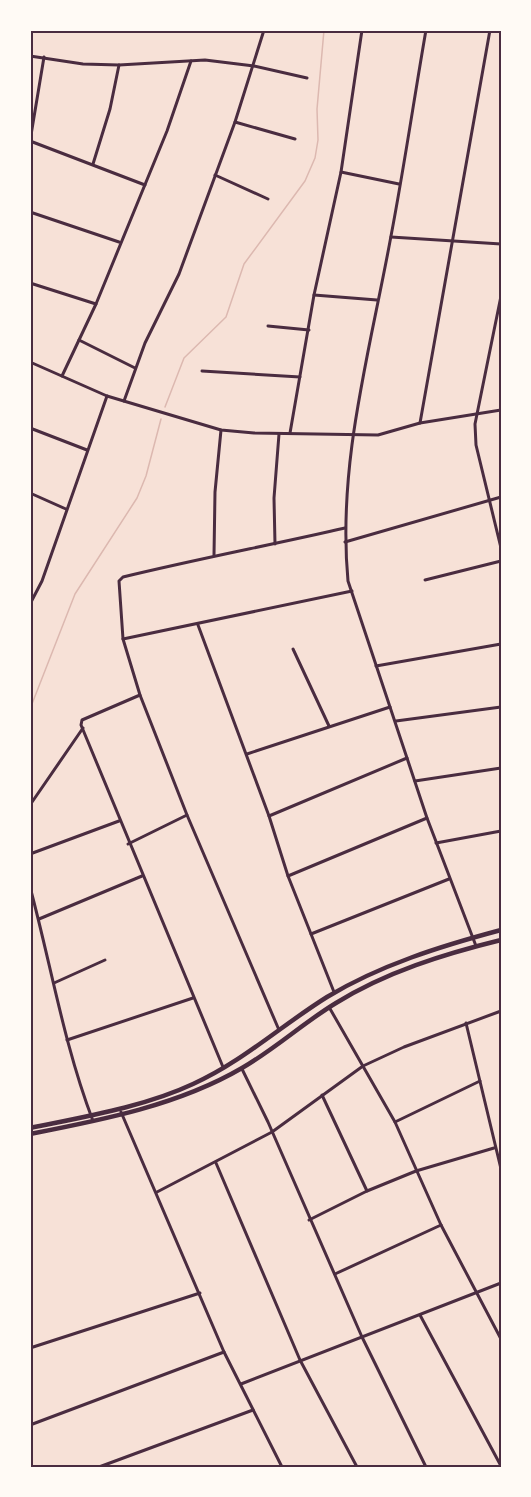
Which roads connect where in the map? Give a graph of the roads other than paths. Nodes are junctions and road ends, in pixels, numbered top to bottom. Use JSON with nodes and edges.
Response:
{"nodes":[{"id":1,"x":264,"y":30,"type":"edge"},
{"id":2,"x":362,"y":30,"type":"edge"},
{"id":3,"x":426,"y":30,"type":"edge"},
{"id":4,"x":489,"y":30,"type":"edge"},
{"id":5,"x":30,"y":56,"type":"edge"},
{"id":6,"x":44,"y":57,"type":"junction"},
{"id":7,"x":191,"y":62,"type":"junction"},
{"id":8,"x":119,"y":65,"type":"junction"},
{"id":9,"x":254,"y":66,"type":"junction"},
{"id":10,"x":307,"y":78,"type":"dead end"},
{"id":11,"x":235,"y":122,"type":"junction"},
{"id":12,"x":295,"y":139,"type":"dead end"},
{"id":13,"x":30,"y":141,"type":"edge"},
{"id":14,"x":93,"y":164,"type":"junction"},
{"id":15,"x":340,"y":172,"type":"junction"},
{"id":16,"x":215,"y":175,"type":"junction"},
{"id":17,"x":399,"y":184,"type":"junction"},
{"id":18,"x":144,"y":185,"type":"junction"},
{"id":19,"x":268,"y":200,"type":"dead end"},
{"id":20,"x":30,"y":212,"type":"edge"},
{"id":21,"x":391,"y":237,"type":"junction"},
{"id":22,"x":451,"y":241,"type":"junction"},
{"id":23,"x":119,"y":242,"type":"junction"},
{"id":24,"x":501,"y":244,"type":"edge"},
{"id":25,"x":30,"y":283,"type":"edge"},
{"id":26,"x":314,"y":295,"type":"junction"},
{"id":27,"x":501,"y":296,"type":"edge"},
{"id":28,"x":377,"y":300,"type":"junction"},
{"id":29,"x":96,"y":303,"type":"junction"},
{"id":30,"x":268,"y":326,"type":"dead end"},
{"id":31,"x":309,"y":330,"type":"junction"},
{"id":32,"x":79,"y":340,"type":"junction"},
{"id":33,"x":30,"y":362,"type":"edge"},
{"id":34,"x":135,"y":368,"type":"junction"},
{"id":35,"x":202,"y":371,"type":"dead end"},
{"id":36,"x":62,"y":375,"type":"junction"},
{"id":37,"x":300,"y":377,"type":"junction"},
{"id":38,"x":107,"y":396,"type":"junction"},
{"id":39,"x":123,"y":401,"type":"junction"},
{"id":40,"x":501,"y":410,"type":"edge"},
{"id":41,"x":480,"y":412,"type":"junction"},
{"id":42,"x":420,"y":423,"type":"junction"},
{"id":43,"x":30,"y":428,"type":"edge"},
{"id":44,"x":221,"y":430,"type":"junction"},
{"id":45,"x":279,"y":434,"type":"junction"},
{"id":46,"x":290,"y":434,"type":"junction"},
{"id":47,"x":352,"y":436,"type":"junction"},
{"id":48,"x":87,"y":450,"type":"junction"},
{"id":49,"x":30,"y":494,"type":"edge"},
{"id":50,"x":501,"y":497,"type":"edge"},
{"id":51,"x":488,"y":500,"type":"junction"},
{"id":52,"x":66,"y":509,"type":"junction"},
{"id":53,"x":345,"y":528,"type":"junction"},
{"id":54,"x":345,"y":542,"type":"junction"},
{"id":55,"x":275,"y":544,"type":"junction"},
{"id":56,"x":501,"y":548,"type":"edge"},
{"id":57,"x":214,"y":555,"type":"junction"},
{"id":58,"x":501,"y":561,"type":"edge"},
{"id":59,"x":425,"y":580,"type":"dead end"},
{"id":60,"x":352,"y":591,"type":"junction"},
{"id":61,"x":30,"y":604,"type":"edge"},
{"id":62,"x":198,"y":626,"type":"junction"},
{"id":63,"x":123,"y":639,"type":"junction"},
{"id":64,"x":501,"y":644,"type":"edge"},
{"id":65,"x":293,"y":649,"type":"dead end"},
{"id":66,"x":376,"y":666,"type":"junction"},
{"id":67,"x":140,"y":695,"type":"junction"},
{"id":68,"x":501,"y":706,"type":"edge"},
{"id":69,"x":390,"y":707,"type":"junction"},
{"id":70,"x":396,"y":721,"type":"junction"},
{"id":71,"x":329,"y":726,"type":"junction"},
{"id":72,"x":82,"y":728,"type":"junction"},
{"id":73,"x":247,"y":754,"type":"junction"},
{"id":74,"x":407,"y":758,"type":"junction"},
{"id":75,"x":501,"y":768,"type":"edge"},
{"id":76,"x":415,"y":781,"type":"junction"},
{"id":77,"x":30,"y":805,"type":"edge"},
{"id":78,"x":187,"y":815,"type":"junction"},
{"id":79,"x":269,"y":816,"type":"junction"},
{"id":80,"x":427,"y":818,"type":"junction"},
{"id":81,"x":119,"y":821,"type":"junction"},
{"id":82,"x":501,"y":831,"type":"edge"},
{"id":83,"x":436,"y":843,"type":"junction"},
{"id":84,"x":128,"y":844,"type":"junction"},
{"id":85,"x":30,"y":854,"type":"edge"},
{"id":86,"x":142,"y":876,"type":"junction"},
{"id":87,"x":288,"y":876,"type":"junction"},
{"id":88,"x":450,"y":879,"type":"junction"},
{"id":89,"x":30,"y":886,"type":"edge"},
{"id":90,"x":39,"y":919,"type":"junction"},
{"id":91,"x":501,"y":930,"type":"edge"},
{"id":92,"x":311,"y":934,"type":"junction"},
{"id":93,"x":473,"y":937,"type":"junction"},
{"id":94,"x":501,"y":940,"type":"edge"},
{"id":95,"x":476,"y":946,"type":"junction"},
{"id":96,"x":105,"y":960,"type":"dead end"},
{"id":97,"x":54,"y":983,"type":"junction"},
{"id":98,"x":334,"y":993,"type":"junction"},
{"id":99,"x":193,"y":998,"type":"junction"},
{"id":100,"x":329,"y":1007,"type":"junction"},
{"id":101,"x":501,"y":1011,"type":"edge"},
{"id":102,"x":466,"y":1023,"type":"junction"},
{"id":103,"x":279,"y":1031,"type":"junction"},
{"id":104,"x":67,"y":1040,"type":"junction"},
{"id":105,"x":363,"y":1066,"type":"junction"},
{"id":106,"x":223,"y":1067,"type":"junction"},
{"id":107,"x":242,"y":1069,"type":"junction"},
{"id":108,"x":480,"y":1081,"type":"junction"},
{"id":109,"x":322,"y":1095,"type":"junction"},
{"id":110,"x":119,"y":1108,"type":"junction"},
{"id":111,"x":121,"y":1114,"type":"junction"},
{"id":112,"x":90,"y":1115,"type":"junction"},
{"id":113,"x":93,"y":1121,"type":"junction"},
{"id":114,"x":394,"y":1122,"type":"junction"},
{"id":115,"x":30,"y":1128,"type":"edge"},
{"id":116,"x":272,"y":1132,"type":"junction"},
{"id":117,"x":30,"y":1134,"type":"edge"},
{"id":118,"x":494,"y":1148,"type":"junction"},
{"id":119,"x":216,"y":1163,"type":"junction"},
{"id":120,"x":501,"y":1169,"type":"edge"},
{"id":121,"x":416,"y":1171,"type":"junction"},
{"id":122,"x":366,"y":1191,"type":"junction"},
{"id":123,"x":157,"y":1192,"type":"junction"},
{"id":124,"x":309,"y":1220,"type":"junction"},
{"id":125,"x":441,"y":1225,"type":"junction"},
{"id":126,"x":335,"y":1274,"type":"junction"},
{"id":127,"x":501,"y":1283,"type":"edge"},
{"id":128,"x":200,"y":1293,"type":"junction"},
{"id":129,"x":478,"y":1294,"type":"junction"},
{"id":130,"x":420,"y":1315,"type":"junction"},
{"id":131,"x":362,"y":1337,"type":"junction"},
{"id":132,"x":501,"y":1339,"type":"edge"},
{"id":133,"x":30,"y":1348,"type":"edge"},
{"id":134,"x":224,"y":1352,"type":"junction"},
{"id":135,"x":300,"y":1360,"type":"junction"},
{"id":136,"x":242,"y":1384,"type":"junction"},
{"id":137,"x":253,"y":1410,"type":"junction"},
{"id":138,"x":30,"y":1425,"type":"edge"},
{"id":139,"x":501,"y":1466,"type":"edge"},
{"id":140,"x":99,"y":1467,"type":"edge"},
{"id":141,"x":282,"y":1467,"type":"edge"},
{"id":142,"x":357,"y":1467,"type":"edge"},
{"id":143,"x":426,"y":1467,"type":"edge"}],
"edges":[{"from":1,"to":9,"type":"street"},
{"from":2,"to":15,"type":"street"},
{"from":3,"to":17,"type":"street"},
{"from":4,"to":22,"type":"street"},
{"from":5,"to":6,"type":"street"},
{"from":6,"to":8,"type":"street"},
{"from":6,"to":13,"type":"street"},
{"from":7,"to":8,"type":"street"},
{"from":7,"to":9,"type":"street"},
{"from":7,"to":18,"type":"street"},
{"from":8,"to":14,"type":"street"},
{"from":9,"to":10,"type":"street"},
{"from":9,"to":11,"type":"street"},
{"from":11,"to":12,"type":"street"},
{"from":11,"to":16,"type":"street"},
{"from":13,"to":14,"type":"street"},
{"from":14,"to":18,"type":"street"},
{"from":15,"to":17,"type":"street"},
{"from":15,"to":26,"type":"street"},
{"from":16,"to":19,"type":"street"},
{"from":16,"to":34,"type":"street"},
{"from":17,"to":21,"type":"street"},
{"from":18,"to":23,"type":"street"},
{"from":20,"to":23,"type":"street"},
{"from":21,"to":22,"type":"street"},
{"from":21,"to":28,"type":"street"},
{"from":22,"to":24,"type":"street"},
{"from":22,"to":42,"type":"street"},
{"from":23,"to":29,"type":"street"},
{"from":25,"to":29,"type":"street"},
{"from":26,"to":28,"type":"street"},
{"from":26,"to":31,"type":"street"},
{"from":27,"to":41,"type":"street"},
{"from":28,"to":47,"type":"street"},
{"from":29,"to":32,"type":"street"},
{"from":30,"to":31,"type":"street"},
{"from":31,"to":37,"type":"street"},
{"from":32,"to":34,"type":"street"},
{"from":32,"to":36,"type":"street"},
{"from":33,"to":36,"type":"street"},
{"from":34,"to":39,"type":"street"},
{"from":35,"to":37,"type":"street"},
{"from":36,"to":38,"type":"street"},
{"from":37,"to":46,"type":"street"},
{"from":38,"to":39,"type":"street"},
{"from":38,"to":48,"type":"street"},
{"from":39,"to":44,"type":"street"},
{"from":40,"to":41,"type":"street"},
{"from":41,"to":42,"type":"street"},
{"from":41,"to":51,"type":"street"},
{"from":42,"to":47,"type":"street"},
{"from":43,"to":48,"type":"street"},
{"from":44,"to":45,"type":"street"},
{"from":44,"to":57,"type":"street"},
{"from":45,"to":46,"type":"street"},
{"from":45,"to":55,"type":"street"},
{"from":46,"to":47,"type":"street"},
{"from":47,"to":53,"type":"street"},
{"from":48,"to":52,"type":"street"},
{"from":49,"to":52,"type":"street"},
{"from":50,"to":51,"type":"street"},
{"from":51,"to":54,"type":"street"},
{"from":51,"to":56,"type":"street"},
{"from":52,"to":61,"type":"street"},
{"from":53,"to":54,"type":"street"},
{"from":53,"to":55,"type":"street"},
{"from":54,"to":60,"type":"street"},
{"from":55,"to":57,"type":"street"},
{"from":57,"to":63,"type":"street"},
{"from":58,"to":59,"type":"street"},
{"from":60,"to":62,"type":"street"},
{"from":60,"to":66,"type":"street"},
{"from":62,"to":63,"type":"street"},
{"from":62,"to":73,"type":"street"},
{"from":63,"to":67,"type":"street"},
{"from":64,"to":66,"type":"street"},
{"from":65,"to":71,"type":"street"},
{"from":66,"to":69,"type":"street"},
{"from":67,"to":72,"type":"street"},
{"from":67,"to":78,"type":"street"},
{"from":68,"to":70,"type":"street"},
{"from":69,"to":70,"type":"street"},
{"from":69,"to":71,"type":"street"},
{"from":70,"to":74,"type":"street"},
{"from":71,"to":73,"type":"street"},
{"from":72,"to":77,"type":"street"},
{"from":72,"to":81,"type":"street"},
{"from":73,"to":79,"type":"street"},
{"from":74,"to":76,"type":"street"},
{"from":74,"to":79,"type":"street"},
{"from":75,"to":76,"type":"street"},
{"from":76,"to":80,"type":"street"},
{"from":78,"to":84,"type":"street"},
{"from":78,"to":103,"type":"street"},
{"from":79,"to":87,"type":"street"},
{"from":80,"to":83,"type":"street"},
{"from":80,"to":87,"type":"street"},
{"from":81,"to":84,"type":"street"},
{"from":81,"to":85,"type":"street"},
{"from":82,"to":83,"type":"street"},
{"from":83,"to":88,"type":"street"},
{"from":84,"to":86,"type":"street"},
{"from":86,"to":90,"type":"street"},
{"from":86,"to":99,"type":"street"},
{"from":87,"to":92,"type":"street"},
{"from":88,"to":92,"type":"street"},
{"from":88,"to":93,"type":"street"},
{"from":89,"to":90,"type":"street"},
{"from":90,"to":97,"type":"street"},
{"from":91,"to":93,"type":"main road"},
{"from":92,"to":98,"type":"street"},
{"from":93,"to":95,"type":"street"},
{"from":93,"to":98,"type":"main road"},
{"from":94,"to":95,"type":"main road"},
{"from":95,"to":100,"type":"main road"},
{"from":96,"to":97,"type":"street"},
{"from":97,"to":104,"type":"street"},
{"from":98,"to":103,"type":"main road"},
{"from":99,"to":104,"type":"street"},
{"from":99,"to":106,"type":"street"},
{"from":100,"to":105,"type":"street"},
{"from":100,"to":107,"type":"main road"},
{"from":101,"to":102,"type":"street"},
{"from":102,"to":105,"type":"street"},
{"from":102,"to":108,"type":"street"},
{"from":103,"to":106,"type":"main road"},
{"from":104,"to":112,"type":"street"},
{"from":105,"to":109,"type":"street"},
{"from":105,"to":114,"type":"street"},
{"from":106,"to":110,"type":"main road"},
{"from":107,"to":111,"type":"main road"},
{"from":107,"to":116,"type":"street"},
{"from":108,"to":114,"type":"street"},
{"from":108,"to":118,"type":"street"},
{"from":109,"to":116,"type":"street"},
{"from":109,"to":122,"type":"street"},
{"from":110,"to":111,"type":"street"},
{"from":110,"to":112,"type":"main road"},
{"from":111,"to":113,"type":"main road"},
{"from":111,"to":123,"type":"street"},
{"from":112,"to":113,"type":"street"},
{"from":112,"to":115,"type":"main road"},
{"from":113,"to":117,"type":"main road"},
{"from":114,"to":121,"type":"street"},
{"from":116,"to":119,"type":"street"},
{"from":116,"to":124,"type":"street"},
{"from":118,"to":120,"type":"street"},
{"from":118,"to":121,"type":"street"},
{"from":119,"to":123,"type":"street"},
{"from":119,"to":135,"type":"street"},
{"from":121,"to":122,"type":"street"},
{"from":121,"to":125,"type":"street"},
{"from":122,"to":124,"type":"street"},
{"from":123,"to":128,"type":"street"},
{"from":124,"to":126,"type":"street"},
{"from":125,"to":126,"type":"street"},
{"from":125,"to":129,"type":"street"},
{"from":126,"to":131,"type":"street"},
{"from":127,"to":129,"type":"street"},
{"from":128,"to":133,"type":"street"},
{"from":128,"to":134,"type":"street"},
{"from":129,"to":130,"type":"street"},
{"from":129,"to":132,"type":"street"},
{"from":130,"to":131,"type":"street"},
{"from":130,"to":139,"type":"street"},
{"from":131,"to":135,"type":"street"},
{"from":131,"to":143,"type":"street"},
{"from":134,"to":136,"type":"street"},
{"from":134,"to":138,"type":"street"},
{"from":135,"to":136,"type":"street"},
{"from":135,"to":142,"type":"street"},
{"from":136,"to":137,"type":"street"},
{"from":137,"to":140,"type":"street"},
{"from":137,"to":141,"type":"street"}]}
